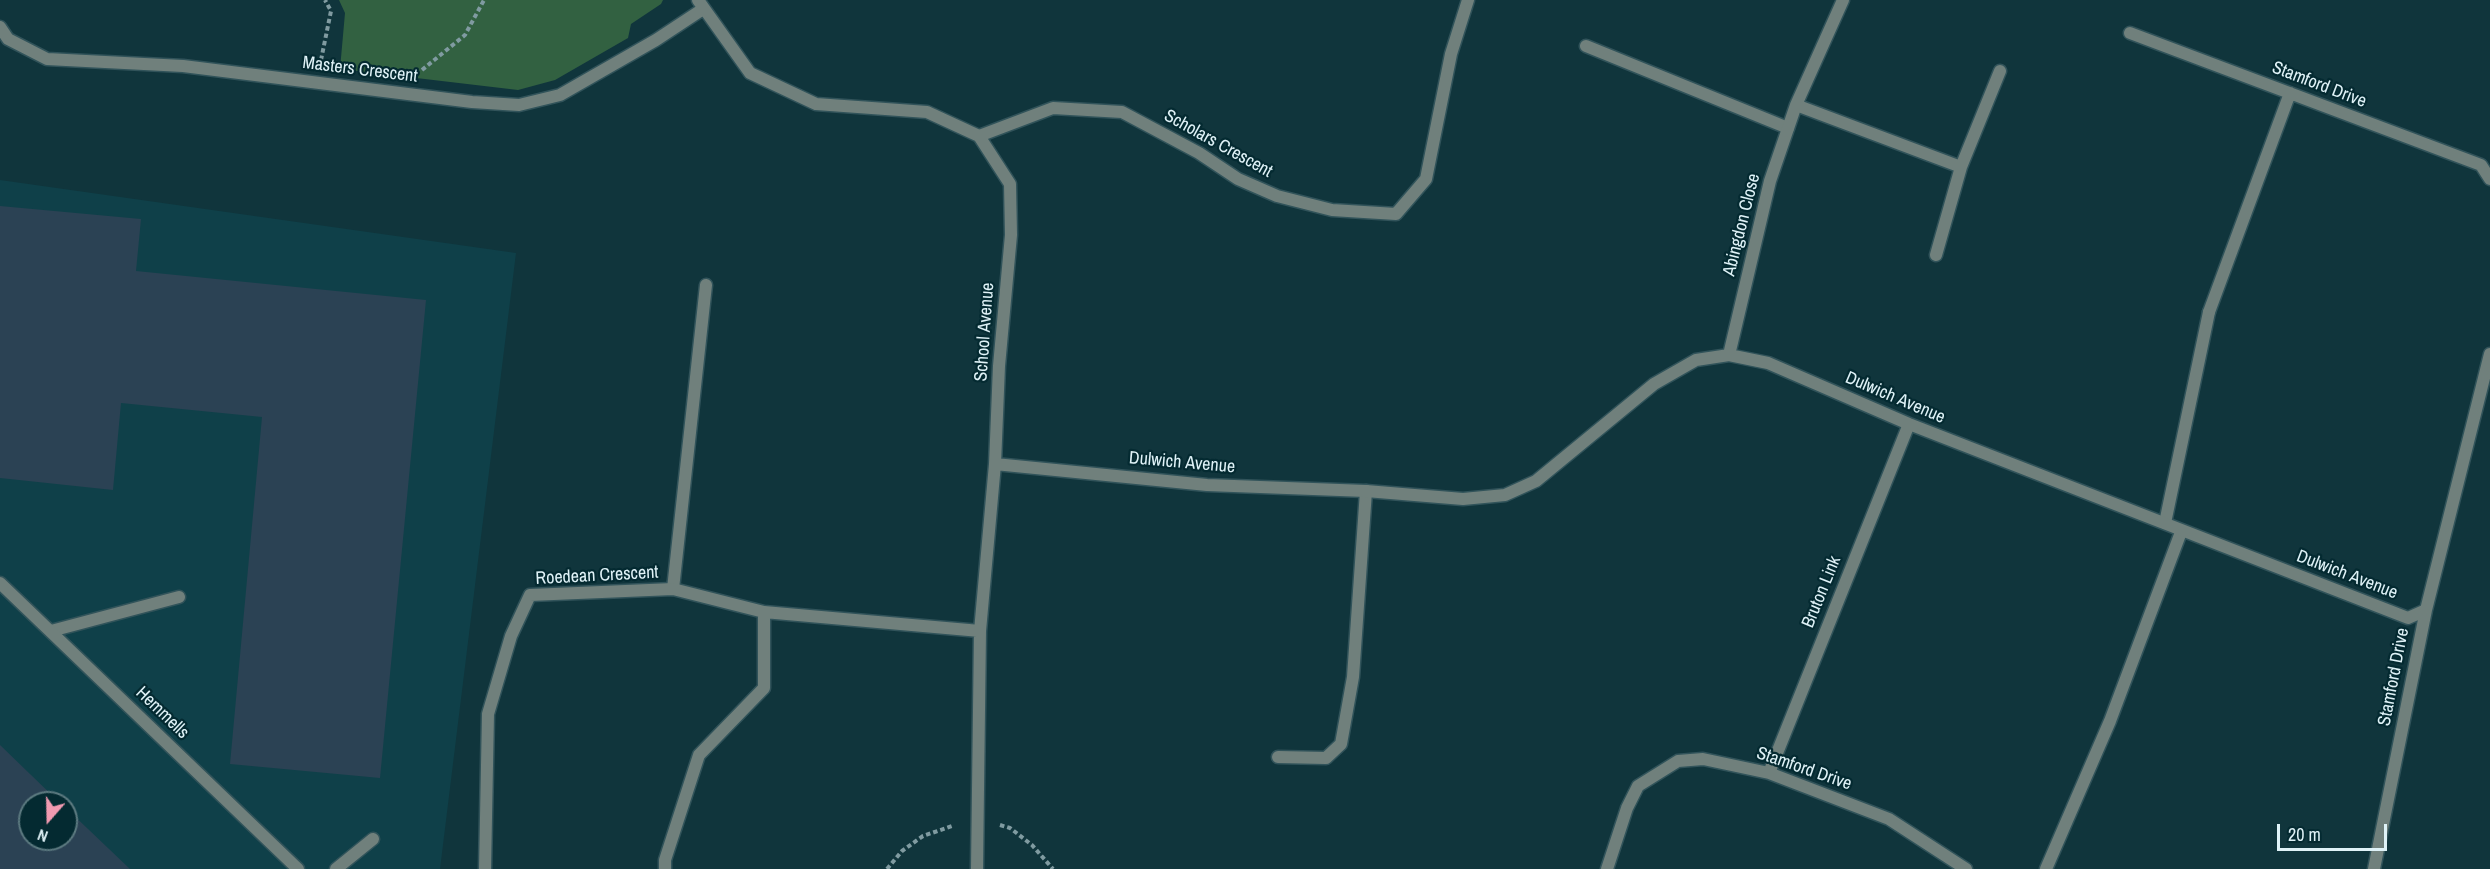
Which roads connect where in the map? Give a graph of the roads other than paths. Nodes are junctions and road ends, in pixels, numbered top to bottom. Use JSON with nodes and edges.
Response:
{"nodes":[{"id":1,"x":1468,"y":0,"type":"edge"},
{"id":2,"x":1842,"y":0,"type":"edge"},
{"id":3,"x":700,"y":5,"type":"edge"},
{"id":4,"x":0,"y":27,"type":"edge"},
{"id":5,"x":2130,"y":33,"type":"dead end"},
{"id":6,"x":1586,"y":46,"type":"dead end"},
{"id":7,"x":2000,"y":71,"type":"dead end"},
{"id":8,"x":2290,"y":93,"type":"junction"},
{"id":9,"x":1796,"y":105,"type":"junction"},
{"id":10,"x":1788,"y":128,"type":"junction"},
{"id":11,"x":979,"y":136,"type":"junction"},
{"id":12,"x":1961,"y":167,"type":"junction"},
{"id":13,"x":2490,"y":179,"type":"edge"},
{"id":14,"x":1936,"y":255,"type":"dead end"},
{"id":15,"x":706,"y":285,"type":"dead end"},
{"id":16,"x":2490,"y":354,"type":"edge"},
{"id":17,"x":1729,"y":355,"type":"junction"},
{"id":18,"x":1910,"y":424,"type":"junction"},
{"id":19,"x":995,"y":464,"type":"junction"},
{"id":20,"x":1366,"y":491,"type":"junction"},
{"id":21,"x":2165,"y":523,"type":"junction"},
{"id":22,"x":2181,"y":532,"type":"junction"},
{"id":23,"x":0,"y":583,"type":"edge"},
{"id":24,"x":673,"y":590,"type":"junction"},
{"id":25,"x":179,"y":597,"type":"dead end"},
{"id":26,"x":2426,"y":610,"type":"junction"},
{"id":27,"x":764,"y":612,"type":"junction"},
{"id":28,"x":51,"y":631,"type":"junction"},
{"id":29,"x":980,"y":631,"type":"junction"},
{"id":30,"x":1278,"y":757,"type":"dead end"},
{"id":31,"x":1769,"y":773,"type":"junction"},
{"id":32,"x":373,"y":839,"type":"dead end"},
{"id":33,"x":298,"y":869,"type":"edge"},
{"id":34,"x":336,"y":869,"type":"edge"},
{"id":35,"x":485,"y":869,"type":"edge"},
{"id":36,"x":665,"y":869,"type":"edge"},
{"id":37,"x":977,"y":869,"type":"edge"},
{"id":38,"x":1607,"y":869,"type":"edge"},
{"id":39,"x":1966,"y":869,"type":"edge"},
{"id":40,"x":2046,"y":869,"type":"edge"},
{"id":41,"x":2374,"y":869,"type":"edge"}],
"edges":[{"from":1,"to":11,"type":"street","name":"Scholars Crescent"},
{"from":2,"to":9,"type":"street","name":"Abingdon Close"},
{"from":3,"to":4,"type":"street","name":"Masters Crescent"},
{"from":3,"to":11,"type":"street"},
{"from":5,"to":8,"type":"street","name":"Stamford Drive"},
{"from":6,"to":10,"type":"street"},
{"from":7,"to":12,"type":"street"},
{"from":8,"to":13,"type":"street","name":"Stamford Drive"},
{"from":8,"to":21,"type":"street"},
{"from":9,"to":10,"type":"street","name":"Abingdon Close"},
{"from":9,"to":12,"type":"street"},
{"from":10,"to":17,"type":"street","name":"Abingdon Close"},
{"from":11,"to":19,"type":"street","name":"School Avenue"},
{"from":12,"to":14,"type":"street"},
{"from":15,"to":24,"type":"street"},
{"from":16,"to":26,"type":"street","name":"Stamford Drive"},
{"from":17,"to":18,"type":"street","name":"Dulwich Avenue"},
{"from":17,"to":20,"type":"street","name":"Dulwich Avenue"},
{"from":18,"to":21,"type":"street","name":"Dulwich Avenue"},
{"from":18,"to":31,"type":"street","name":"Bruton Link"},
{"from":19,"to":20,"type":"street","name":"Dulwich Avenue"},
{"from":19,"to":29,"type":"street","name":"School Avenue"},
{"from":20,"to":30,"type":"street"},
{"from":21,"to":22,"type":"street","name":"Dulwich Avenue"},
{"from":22,"to":26,"type":"street","name":"Dulwich Avenue"},
{"from":22,"to":40,"type":"street"},
{"from":23,"to":28,"type":"street","name":"Hemmells"},
{"from":24,"to":27,"type":"street","name":"Roedean Crescent"},
{"from":24,"to":35,"type":"street","name":"Roedean Crescent"},
{"from":25,"to":28,"type":"street"},
{"from":26,"to":41,"type":"street","name":"Stamford Drive"},
{"from":27,"to":29,"type":"street","name":"Roedean Crescent"},
{"from":27,"to":36,"type":"street"},
{"from":28,"to":33,"type":"street","name":"Hemmells"},
{"from":29,"to":37,"type":"street","name":"School Avenue"},
{"from":31,"to":38,"type":"street","name":"Stamford Drive"},
{"from":31,"to":39,"type":"street","name":"Stamford Drive"},
{"from":32,"to":34,"type":"street"}]}
